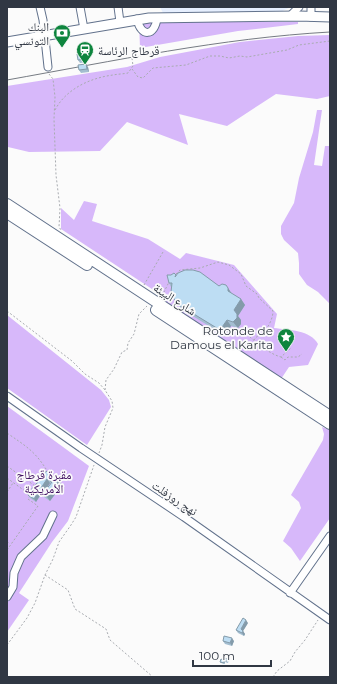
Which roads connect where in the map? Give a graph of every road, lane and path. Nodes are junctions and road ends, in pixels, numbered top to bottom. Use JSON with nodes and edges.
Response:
{"nodes":[{"id":1,"x":40,"y":7,"type":"edge"},
{"id":2,"x":80,"y":7,"type":"edge"},
{"id":3,"x":118,"y":7,"type":"edge"},
{"id":4,"x":299,"y":7,"type":"edge"},
{"id":5,"x":311,"y":12,"type":"edge"},
{"id":6,"x":290,"y":16,"type":"junction"},
{"id":7,"x":330,"y":17,"type":"edge"},
{"id":8,"x":157,"y":18,"type":"junction"},
{"id":9,"x":137,"y":19,"type":"junction"},
{"id":10,"x":120,"y":22,"type":"junction"},
{"id":11,"x":84,"y":29,"type":"junction"},
{"id":12,"x":44,"y":35,"type":"junction"},
{"id":13,"x":330,"y":41,"type":"edge"},
{"id":14,"x":7,"y":42,"type":"edge"},
{"id":15,"x":132,"y":58,"type":"dead end"},
{"id":16,"x":48,"y":67,"type":"joint"},
{"id":17,"x":132,"y":69,"type":"junction"},
{"id":18,"x":54,"y":110,"type":"junction"},
{"id":19,"x":7,"y":204,"type":"edge"},
{"id":20,"x":7,"y":213,"type":"edge"},
{"id":21,"x":62,"y":231,"type":"dead end"},
{"id":22,"x":163,"y":252,"type":"dead end"},
{"id":23,"x":175,"y":275,"type":"edge"},
{"id":24,"x":170,"y":279,"type":"edge"},
{"id":25,"x":144,"y":290,"type":"junction"},
{"id":26,"x":158,"y":296,"type":"dead end"},
{"id":27,"x":162,"y":296,"type":"junction"},
{"id":28,"x":179,"y":298,"type":"edge"},
{"id":29,"x":148,"y":305,"type":"junction"},
{"id":30,"x":7,"y":311,"type":"edge"},
{"id":31,"x":237,"y":325,"type":"edge"},
{"id":32,"x":254,"y":340,"type":"junction"},
{"id":33,"x":291,"y":348,"type":"dead end"},
{"id":34,"x":302,"y":354,"type":"dead end"},
{"id":35,"x":281,"y":357,"type":"junction"},
{"id":36,"x":105,"y":390,"type":"junction"},
{"id":37,"x":7,"y":396,"type":"edge"},
{"id":38,"x":330,"y":416,"type":"edge"},
{"id":39,"x":330,"y":424,"type":"edge"},
{"id":40,"x":7,"y":432,"type":"edge"},
{"id":41,"x":97,"y":459,"type":"junction"},
{"id":42,"x":7,"y":466,"type":"edge"},
{"id":43,"x":46,"y":469,"type":"dead end"},
{"id":44,"x":7,"y":478,"type":"edge"},
{"id":45,"x":14,"y":483,"type":"junction"},
{"id":46,"x":39,"y":489,"type":"edge"},
{"id":47,"x":7,"y":492,"type":"edge"},
{"id":48,"x":53,"y":515,"type":"dead end"},
{"id":49,"x":330,"y":536,"type":"edge"},
{"id":50,"x":7,"y":541,"type":"edge"},
{"id":51,"x":11,"y":544,"type":"junction"},
{"id":52,"x":7,"y":550,"type":"edge"},
{"id":53,"x":45,"y":575,"type":"junction"},
{"id":54,"x":290,"y":593,"type":"junction"},
{"id":55,"x":7,"y":597,"type":"edge"},
{"id":56,"x":322,"y":614,"type":"junction"},
{"id":57,"x":330,"y":620,"type":"edge"},
{"id":58,"x":7,"y":645,"type":"edge"},
{"id":59,"x":153,"y":677,"type":"edge"},
{"id":60,"x":273,"y":677,"type":"edge"}],
"edges":[{"from":1,"to":12,"type":"street"},
{"from":2,"to":11,"type":"street"},
{"from":3,"to":10,"type":"street"},
{"from":4,"to":6,"type":"street"},
{"from":5,"to":6,"type":"main road"},
{"from":5,"to":7,"type":"main road"},
{"from":6,"to":8,"type":"main road"},
{"from":8,"to":9,"type":"main road"},
{"from":8,"to":9,"type":"street"},
{"from":9,"to":10,"type":"main road"},
{"from":10,"to":11,"type":"main road"},
{"from":11,"to":12,"type":"main road"},
{"from":12,"to":14,"type":"main road"},
{"from":12,"to":16,"type":"street"},
{"from":13,"to":17,"type":"path"},
{"from":15,"to":17,"type":"path"},
{"from":16,"to":18,"type":"path"},
{"from":17,"to":18,"type":"path"},
{"from":18,"to":21,"type":"path"},
{"from":19,"to":25,"type":"highway","name":"شارع البيئة"},
{"from":20,"to":29,"type":"highway","name":"شارع البيئة"},
{"from":22,"to":25,"type":"path"},
{"from":23,"to":32,"type":"path"},
{"from":24,"to":27,"type":"path"},
{"from":25,"to":38,"type":"highway","name":"شارع البيئة"},
{"from":26,"to":27,"type":"path"},
{"from":27,"to":28,"type":"path"},
{"from":29,"to":36,"type":"path"},
{"from":29,"to":39,"type":"highway","name":"شارع البيئة"},
{"from":30,"to":36,"type":"path"},
{"from":31,"to":32,"type":"path"},
{"from":32,"to":35,"type":"path"},
{"from":33,"to":35,"type":"path"},
{"from":34,"to":35,"type":"path"},
{"from":36,"to":41,"type":"path"},
{"from":37,"to":41,"type":"street","name":"نهج روزفلت"},
{"from":40,"to":43,"type":"path"},
{"from":41,"to":53,"type":"path"},
{"from":41,"to":54,"type":"street","name":"نهج روزفلت"},
{"from":42,"to":46,"type":"path"},
{"from":44,"to":45,"type":"path"},
{"from":45,"to":47,"type":"path"},
{"from":45,"to":51,"type":"path"},
{"from":48,"to":55,"type":"street"},
{"from":49,"to":54,"type":"street"},
{"from":50,"to":51,"type":"path"},
{"from":51,"to":52,"type":"path"},
{"from":53,"to":58,"type":"path"},
{"from":53,"to":59,"type":"path"},
{"from":54,"to":56,"type":"street","name":"نهج روزفلت"},
{"from":56,"to":57,"type":"street","name":"نهج روزفلت"},
{"from":56,"to":60,"type":"path"}]}
